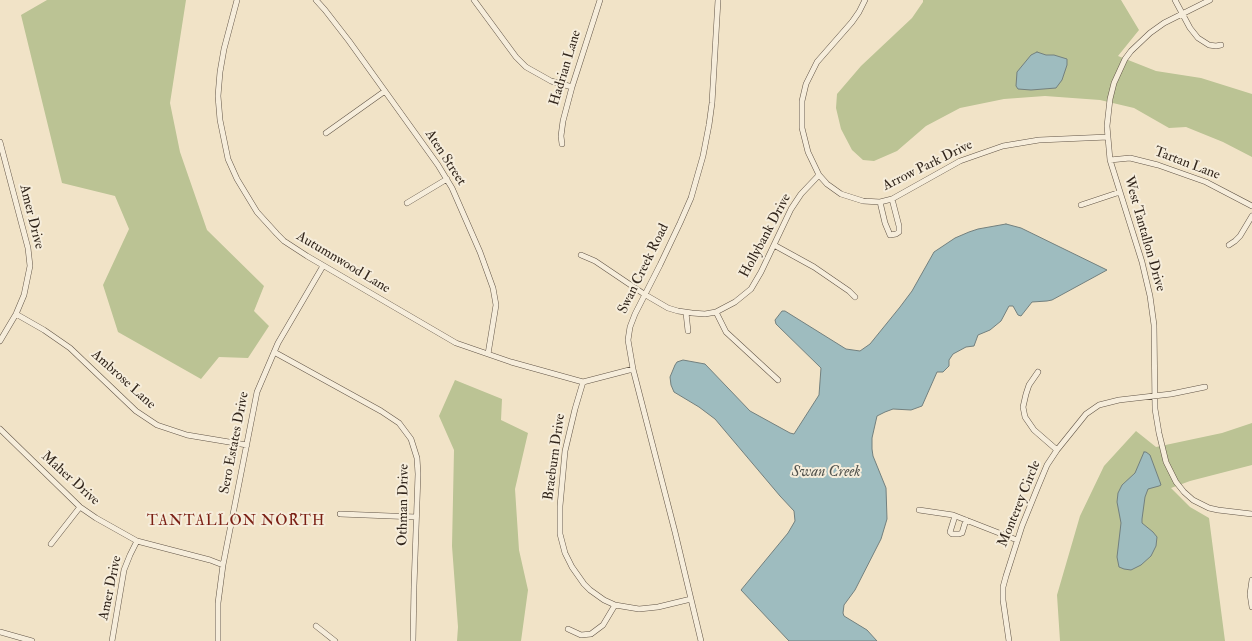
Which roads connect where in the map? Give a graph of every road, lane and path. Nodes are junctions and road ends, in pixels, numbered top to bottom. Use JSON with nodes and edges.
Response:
{"nodes":[{"id":1,"x":237,"y":0,"type":"edge"},
{"id":2,"x":316,"y":0,"type":"edge"},
{"id":3,"x":474,"y":0,"type":"edge"},
{"id":4,"x":600,"y":0,"type":"edge"},
{"id":5,"x":718,"y":0,"type":"edge"},
{"id":6,"x":865,"y":0,"type":"edge"},
{"id":7,"x":1175,"y":0,"type":"edge"},
{"id":8,"x":1210,"y":0,"type":"edge"},
{"id":9,"x":1181,"y":14,"type":"junction"},
{"id":10,"x":1221,"y":45,"type":"dead end"},
{"id":11,"x":572,"y":87,"type":"junction"},
{"id":12,"x":385,"y":91,"type":"junction"},
{"id":13,"x":326,"y":133,"type":"dead end"},
{"id":14,"x":1108,"y":137,"type":"junction"},
{"id":15,"x":0,"y":142,"type":"edge"},
{"id":16,"x":562,"y":144,"type":"dead end"},
{"id":17,"x":1110,"y":160,"type":"junction"},
{"id":18,"x":3,"y":164,"type":"edge"},
{"id":19,"x":819,"y":175,"type":"junction"},
{"id":20,"x":447,"y":180,"type":"junction"},
{"id":21,"x":1120,"y":192,"type":"junction"},
{"id":22,"x":892,"y":199,"type":"junction"},
{"id":23,"x":880,"y":202,"type":"junction"},
{"id":24,"x":407,"y":203,"type":"dead end"},
{"id":25,"x":1081,"y":206,"type":"dead end"},
{"id":26,"x":1252,"y":206,"type":"edge"},
{"id":27,"x":1252,"y":216,"type":"edge"},
{"id":28,"x":1229,"y":244,"type":"dead end"},
{"id":29,"x":774,"y":246,"type":"junction"},
{"id":30,"x":581,"y":255,"type":"dead end"},
{"id":31,"x":323,"y":266,"type":"junction"},
{"id":32,"x":644,"y":294,"type":"junction"},
{"id":33,"x":855,"y":297,"type":"dead end"},
{"id":34,"x":716,"y":312,"type":"junction"},
{"id":35,"x":686,"y":313,"type":"junction"},
{"id":36,"x":16,"y":314,"type":"junction"},
{"id":37,"x":688,"y":331,"type":"dead end"},
{"id":38,"x":0,"y":341,"type":"edge"},
{"id":39,"x":274,"y":352,"type":"junction"},
{"id":40,"x":488,"y":354,"type":"junction"},
{"id":41,"x":633,"y":369,"type":"junction"},
{"id":42,"x":1038,"y":372,"type":"dead end"},
{"id":43,"x":778,"y":380,"type":"dead end"},
{"id":44,"x":583,"y":382,"type":"junction"},
{"id":45,"x":1205,"y":387,"type":"dead end"},
{"id":46,"x":1155,"y":395,"type":"junction"},
{"id":47,"x":0,"y":429,"type":"edge"},
{"id":48,"x":247,"y":445,"type":"junction"},
{"id":49,"x":1057,"y":450,"type":"junction"},
{"id":50,"x":80,"y":507,"type":"junction"},
{"id":51,"x":919,"y":510,"type":"dead end"},
{"id":52,"x":340,"y":514,"type":"dead end"},
{"id":53,"x":1252,"y":514,"type":"edge"},
{"id":54,"x":955,"y":516,"type":"junction"},
{"id":55,"x":416,"y":517,"type":"junction"},
{"id":56,"x":966,"y":520,"type":"junction"},
{"id":57,"x":1017,"y":540,"type":"junction"},
{"id":58,"x":137,"y":541,"type":"junction"},
{"id":59,"x":51,"y":544,"type":"dead end"},
{"id":60,"x":223,"y":564,"type":"junction"},
{"id":61,"x":1252,"y":580,"type":"edge"},
{"id":62,"x":691,"y":599,"type":"junction"},
{"id":63,"x":615,"y":605,"type":"junction"},
{"id":64,"x":1252,"y":607,"type":"edge"},
{"id":65,"x":316,"y":626,"type":"dead end"},
{"id":66,"x":568,"y":629,"type":"dead end"},
{"id":67,"x":0,"y":632,"type":"edge"},
{"id":68,"x":32,"y":641,"type":"edge"},
{"id":69,"x":112,"y":641,"type":"edge"},
{"id":70,"x":218,"y":641,"type":"edge"},
{"id":71,"x":335,"y":641,"type":"edge"},
{"id":72,"x":413,"y":641,"type":"edge"},
{"id":73,"x":701,"y":641,"type":"edge"},
{"id":74,"x":1009,"y":641,"type":"edge"}],
"edges":[{"from":1,"to":31,"type":"street","name":"Autumnwood Lane"},
{"from":2,"to":12,"type":"street","name":"Aten Street"},
{"from":3,"to":11,"type":"street"},
{"from":4,"to":11,"type":"street","name":"Hadrian Lane"},
{"from":5,"to":32,"type":"street","name":"Swan Creek Road"},
{"from":6,"to":19,"type":"street","name":"Arrow Park Drive"},
{"from":7,"to":9,"type":"street"},
{"from":8,"to":9,"type":"street","name":"West Tantallon Drive"},
{"from":9,"to":10,"type":"street"},
{"from":9,"to":14,"type":"street","name":"West Tantallon Drive"},
{"from":11,"to":16,"type":"street","name":"Hadrian Lane"},
{"from":12,"to":13,"type":"street"},
{"from":12,"to":20,"type":"street","name":"Aten Street"},
{"from":14,"to":17,"type":"street","name":"West Tantallon Drive"},
{"from":14,"to":22,"type":"street","name":"Arrow Park Drive"},
{"from":15,"to":18,"type":"street","name":"Amer Drive"},
{"from":17,"to":21,"type":"street","name":"West Tantallon Drive"},
{"from":17,"to":26,"type":"street","name":"Tartan Lane"},
{"from":18,"to":36,"type":"street","name":"Amer Drive"},
{"from":19,"to":23,"type":"street","name":"Arrow Park Drive"},
{"from":19,"to":29,"type":"street","name":"Hollybank Drive"},
{"from":20,"to":24,"type":"street"},
{"from":20,"to":40,"type":"street","name":"Aten Street"},
{"from":21,"to":25,"type":"street"},
{"from":21,"to":46,"type":"street","name":"West Tantallon Drive"},
{"from":22,"to":23,"type":"street","name":"Arrow Park Drive"},
{"from":22,"to":23,"type":"street"},
{"from":27,"to":28,"type":"street"},
{"from":29,"to":33,"type":"street"},
{"from":29,"to":34,"type":"street","name":"Hollybank Drive"},
{"from":30,"to":32,"type":"street","name":"Hollybank Drive"},
{"from":31,"to":39,"type":"street","name":"Sero Estates Drive"},
{"from":31,"to":40,"type":"street","name":"Autumnwood Lane"},
{"from":32,"to":35,"type":"street","name":"Hollybank Drive"},
{"from":32,"to":41,"type":"street","name":"Swan Creek Road"},
{"from":34,"to":35,"type":"street","name":"Hollybank Drive"},
{"from":34,"to":43,"type":"street"},
{"from":35,"to":37,"type":"street"},
{"from":36,"to":38,"type":"street","name":"Amer Drive"},
{"from":36,"to":48,"type":"street","name":"Ambrose Lane"},
{"from":39,"to":48,"type":"street","name":"Sero Estates Drive"},
{"from":39,"to":55,"type":"street","name":"Othman Drive"},
{"from":40,"to":44,"type":"street","name":"Autumnwood Lane"},
{"from":41,"to":44,"type":"street"},
{"from":41,"to":62,"type":"street","name":"Swan Creek Road"},
{"from":42,"to":49,"type":"street"},
{"from":44,"to":63,"type":"street","name":"Braeburn Drive"},
{"from":45,"to":46,"type":"street","name":"Monterey Circle"},
{"from":46,"to":49,"type":"street","name":"Monterey Circle"},
{"from":46,"to":53,"type":"street","name":"West Tantallon Drive"},
{"from":47,"to":50,"type":"street","name":"Maher Drive"},
{"from":48,"to":60,"type":"street","name":"Sero Estates Drive"},
{"from":49,"to":57,"type":"street","name":"Monterey Circle"},
{"from":50,"to":58,"type":"street","name":"Maher Drive"},
{"from":50,"to":59,"type":"street"},
{"from":51,"to":54,"type":"street"},
{"from":52,"to":55,"type":"street"},
{"from":54,"to":56,"type":"street"},
{"from":54,"to":56,"type":"street"},
{"from":55,"to":72,"type":"street","name":"Othman Drive"},
{"from":56,"to":57,"type":"street"},
{"from":57,"to":74,"type":"street","name":"Monterey Circle"},
{"from":58,"to":60,"type":"street","name":"Maher Drive"},
{"from":58,"to":69,"type":"street","name":"Amer Drive"},
{"from":60,"to":70,"type":"street","name":"Sero Estates Drive"},
{"from":61,"to":64,"type":"street"},
{"from":62,"to":63,"type":"street","name":"Braeburn Drive"},
{"from":62,"to":73,"type":"street","name":"Swan Creek Road"},
{"from":63,"to":66,"type":"street"},
{"from":65,"to":71,"type":"street"},
{"from":67,"to":68,"type":"street"}]}
